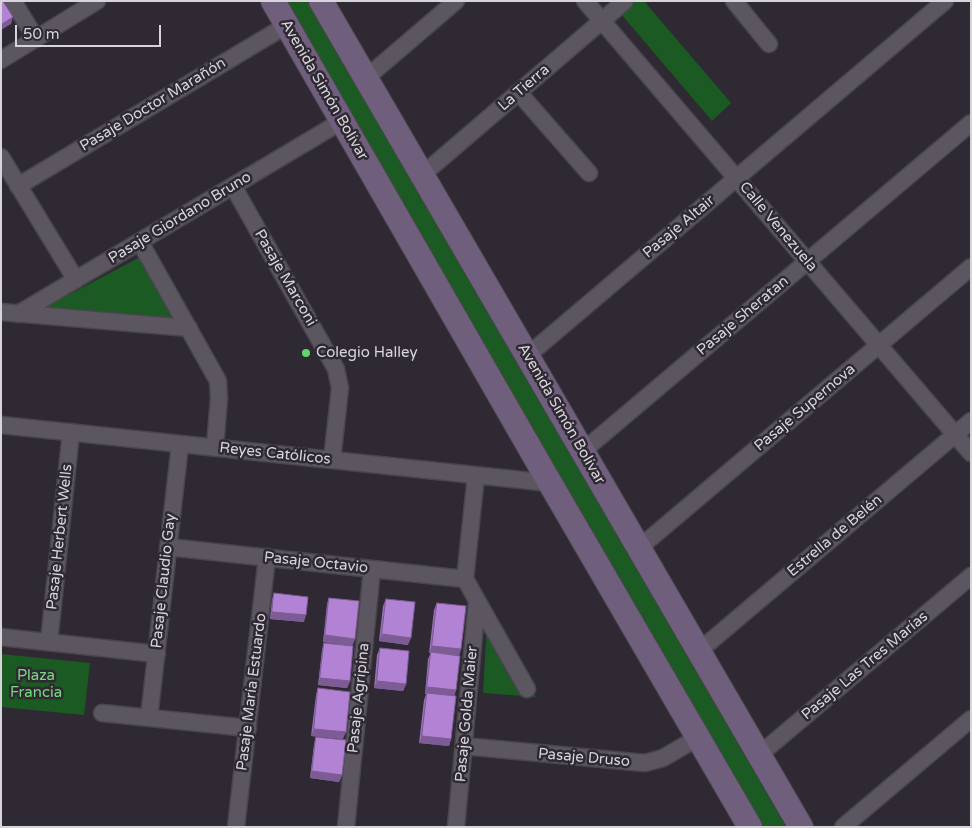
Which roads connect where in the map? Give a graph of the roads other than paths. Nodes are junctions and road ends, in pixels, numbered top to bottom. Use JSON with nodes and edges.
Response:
{"nodes":[{"id":1,"x":13,"y":1,"type":"edge"},
{"id":2,"x":97,"y":1,"type":"edge"},
{"id":3,"x":273,"y":1,"type":"edge"},
{"id":4,"x":321,"y":1,"type":"edge"},
{"id":5,"x":456,"y":1,"type":"edge"},
{"id":6,"x":586,"y":1,"type":"edge"},
{"id":7,"x":625,"y":1,"type":"edge"},
{"id":8,"x":734,"y":1,"type":"edge"},
{"id":9,"x":945,"y":1,"type":"edge"},
{"id":10,"x":602,"y":21,"type":"junction"},
{"id":11,"x":287,"y":25,"type":"junction"},
{"id":12,"x":36,"y":39,"type":"junction"},
{"id":13,"x":769,"y":44,"type":"dead end"},
{"id":14,"x":1,"y":60,"type":"edge"},
{"id":15,"x":366,"y":78,"type":"junction"},
{"id":16,"x":519,"y":93,"type":"junction"},
{"id":17,"x":342,"y":121,"type":"junction"},
{"id":18,"x":971,"y":122,"type":"edge"},
{"id":19,"x":1,"y":157,"type":"edge"},
{"id":20,"x":590,"y":173,"type":"dead end"},
{"id":21,"x":422,"y":175,"type":"junction"},
{"id":22,"x":737,"y":179,"type":"junction"},
{"id":23,"x":18,"y":186,"type":"junction"},
{"id":24,"x":233,"y":186,"type":"junction"},
{"id":25,"x":140,"y":242,"type":"junction"},
{"id":26,"x":807,"y":262,"type":"junction"},
{"id":27,"x":971,"y":267,"type":"edge"},
{"id":28,"x":76,"y":280,"type":"junction"},
{"id":29,"x":1,"y":312,"type":"edge"},
{"id":30,"x":18,"y":314,"type":"junction"},
{"id":31,"x":189,"y":328,"type":"junction"},
{"id":32,"x":879,"y":345,"type":"junction"},
{"id":33,"x":527,"y":356,"type":"junction"},
{"id":34,"x":971,"y":421,"type":"edge"},
{"id":35,"x":1,"y":425,"type":"edge"},
{"id":36,"x":71,"y":432,"type":"junction"},
{"id":37,"x":955,"y":434,"type":"junction"},
{"id":38,"x":180,"y":444,"type":"junction"},
{"id":39,"x":215,"y":448,"type":"junction"},
{"id":40,"x":583,"y":452,"type":"junction"},
{"id":41,"x":971,"y":453,"type":"edge"},
{"id":42,"x":332,"y":460,"type":"junction"},
{"id":43,"x":476,"y":476,"type":"junction"},
{"id":44,"x":550,"y":483,"type":"junction"},
{"id":45,"x":168,"y":546,"type":"junction"},
{"id":46,"x":639,"y":548,"type":"junction"},
{"id":47,"x":267,"y":557,"type":"junction"},
{"id":48,"x":372,"y":569,"type":"junction"},
{"id":49,"x":971,"y":576,"type":"edge"},
{"id":50,"x":465,"y":579,"type":"junction"},
{"id":51,"x":477,"y":602,"type":"junction"},
{"id":52,"x":1,"y":637,"type":"edge"},
{"id":53,"x":49,"y":642,"type":"junction"},
{"id":54,"x":699,"y":651,"type":"junction"},
{"id":55,"x":156,"y":654,"type":"junction"},
{"id":56,"x":527,"y":688,"type":"dead end"},
{"id":57,"x":102,"y":713,"type":"dead end"},
{"id":58,"x":149,"y":718,"type":"junction"},
{"id":59,"x":971,"y":719,"type":"edge"},
{"id":60,"x":248,"y":728,"type":"junction"},
{"id":61,"x":699,"y":737,"type":"junction"},
{"id":62,"x":464,"y":746,"type":"junction"},
{"id":63,"x":759,"y":755,"type":"junction"},
{"id":64,"x":236,"y":827,"type":"edge"},
{"id":65,"x":346,"y":827,"type":"edge"},
{"id":66,"x":456,"y":827,"type":"edge"},
{"id":67,"x":750,"y":827,"type":"edge"},
{"id":68,"x":801,"y":827,"type":"edge"},
{"id":69,"x":843,"y":827,"type":"edge"}],
"edges":[{"from":1,"to":12,"type":"street"},
{"from":2,"to":12,"type":"street"},
{"from":3,"to":11,"type":"main road","name":"Avenida Simón Bolívar"},
{"from":4,"to":15,"type":"main road","name":"Avenida Simón Bolívar"},
{"from":5,"to":15,"type":"street"},
{"from":6,"to":10,"type":"street","name":"Calle Venezuela"},
{"from":7,"to":10,"type":"street","name":"La Tierra"},
{"from":8,"to":13,"type":"street"},
{"from":9,"to":22,"type":"street","name":"Pasaje Altair"},
{"from":10,"to":16,"type":"street","name":"La Tierra"},
{"from":10,"to":22,"type":"street","name":"Calle Venezuela"},
{"from":11,"to":17,"type":"main road","name":"Avenida Simón Bolívar"},
{"from":11,"to":23,"type":"street","name":"Pasaje Doctor Marañón"},
{"from":12,"to":14,"type":"street"},
{"from":15,"to":21,"type":"main road","name":"Avenida Simón Bolívar"},
{"from":16,"to":20,"type":"street"},
{"from":16,"to":21,"type":"street","name":"La Tierra"},
{"from":17,"to":24,"type":"street","name":"Pasaje Giordano Bruno"},
{"from":17,"to":44,"type":"main road","name":"Avenida Simón Bolívar"},
{"from":18,"to":26,"type":"street","name":"Pasaje Sheratan"},
{"from":19,"to":23,"type":"street"},
{"from":21,"to":33,"type":"main road","name":"Avenida Simón Bolívar"},
{"from":22,"to":26,"type":"street","name":"Calle Venezuela"},
{"from":22,"to":33,"type":"street","name":"Pasaje Altair"},
{"from":23,"to":28,"type":"street"},
{"from":24,"to":25,"type":"street","name":"Pasaje Giordano Bruno"},
{"from":24,"to":42,"type":"street","name":"Pasaje Marconi"},
{"from":25,"to":28,"type":"street","name":"Pasaje Giordano Bruno"},
{"from":25,"to":31,"type":"street"},
{"from":26,"to":32,"type":"street","name":"Calle Venezuela"},
{"from":26,"to":40,"type":"street","name":"Pasaje Sheratan"},
{"from":27,"to":32,"type":"street","name":"Pasaje Supernova"},
{"from":28,"to":30,"type":"street","name":"Pasaje Giordano Bruno"},
{"from":29,"to":30,"type":"street"},
{"from":30,"to":31,"type":"street"},
{"from":31,"to":39,"type":"street"},
{"from":32,"to":37,"type":"street","name":"Calle Venezuela"},
{"from":32,"to":46,"type":"street","name":"Pasaje Supernova"},
{"from":33,"to":40,"type":"main road","name":"Avenida Simón Bolívar"},
{"from":34,"to":37,"type":"street","name":"Estrella de Belén"},
{"from":35,"to":36,"type":"street","name":"Reyes Católicos"},
{"from":36,"to":38,"type":"street","name":"Reyes Católicos"},
{"from":36,"to":53,"type":"street","name":"Pasaje Herbert Wells"},
{"from":37,"to":41,"type":"street","name":"Calle Venezuela"},
{"from":37,"to":54,"type":"street","name":"Estrella de Belén"},
{"from":38,"to":39,"type":"street","name":"Reyes Católicos"},
{"from":38,"to":45,"type":"street","name":"Pasaje Claudio Gay"},
{"from":39,"to":42,"type":"street","name":"Reyes Católicos"},
{"from":40,"to":46,"type":"main road","name":"Avenida Simón Bolívar"},
{"from":42,"to":43,"type":"street","name":"Reyes Católicos"},
{"from":43,"to":44,"type":"street","name":"Reyes Católicos"},
{"from":43,"to":50,"type":"street"},
{"from":44,"to":61,"type":"main road","name":"Avenida Simón Bolívar"},
{"from":45,"to":47,"type":"street","name":"Pasaje Octavio"},
{"from":45,"to":55,"type":"street","name":"Pasaje Claudio Gay"},
{"from":46,"to":54,"type":"main road","name":"Avenida Simón Bolívar"},
{"from":47,"to":48,"type":"street","name":"Pasaje Octavio"},
{"from":47,"to":60,"type":"street","name":"Pasaje María Estuardo"},
{"from":48,"to":50,"type":"street","name":"Pasaje Octavio"},
{"from":48,"to":65,"type":"street","name":"Pasaje Agripina"},
{"from":49,"to":63,"type":"street","name":"Pasaje Las Tres Marías"},
{"from":50,"to":51,"type":"street","name":"Pasaje Golda Maier"},
{"from":51,"to":56,"type":"street","name":"Pasaje Golda Maier"},
{"from":51,"to":62,"type":"street","name":"Pasaje Golda Maier"},
{"from":52,"to":53,"type":"street"},
{"from":53,"to":55,"type":"street"},
{"from":54,"to":63,"type":"main road","name":"Avenida Simón Bolívar"},
{"from":55,"to":58,"type":"street","name":"Pasaje Claudio Gay"},
{"from":57,"to":58,"type":"street"},
{"from":58,"to":60,"type":"street"},
{"from":59,"to":69,"type":"street"},
{"from":60,"to":64,"type":"street","name":"Pasaje María Estuardo"},
{"from":61,"to":62,"type":"street","name":"Pasaje Druso"},
{"from":61,"to":67,"type":"main road","name":"Avenida Simón Bolívar"},
{"from":62,"to":66,"type":"street","name":"Pasaje Golda Maier"},
{"from":63,"to":68,"type":"main road","name":"Avenida Simón Bolívar"}]}
